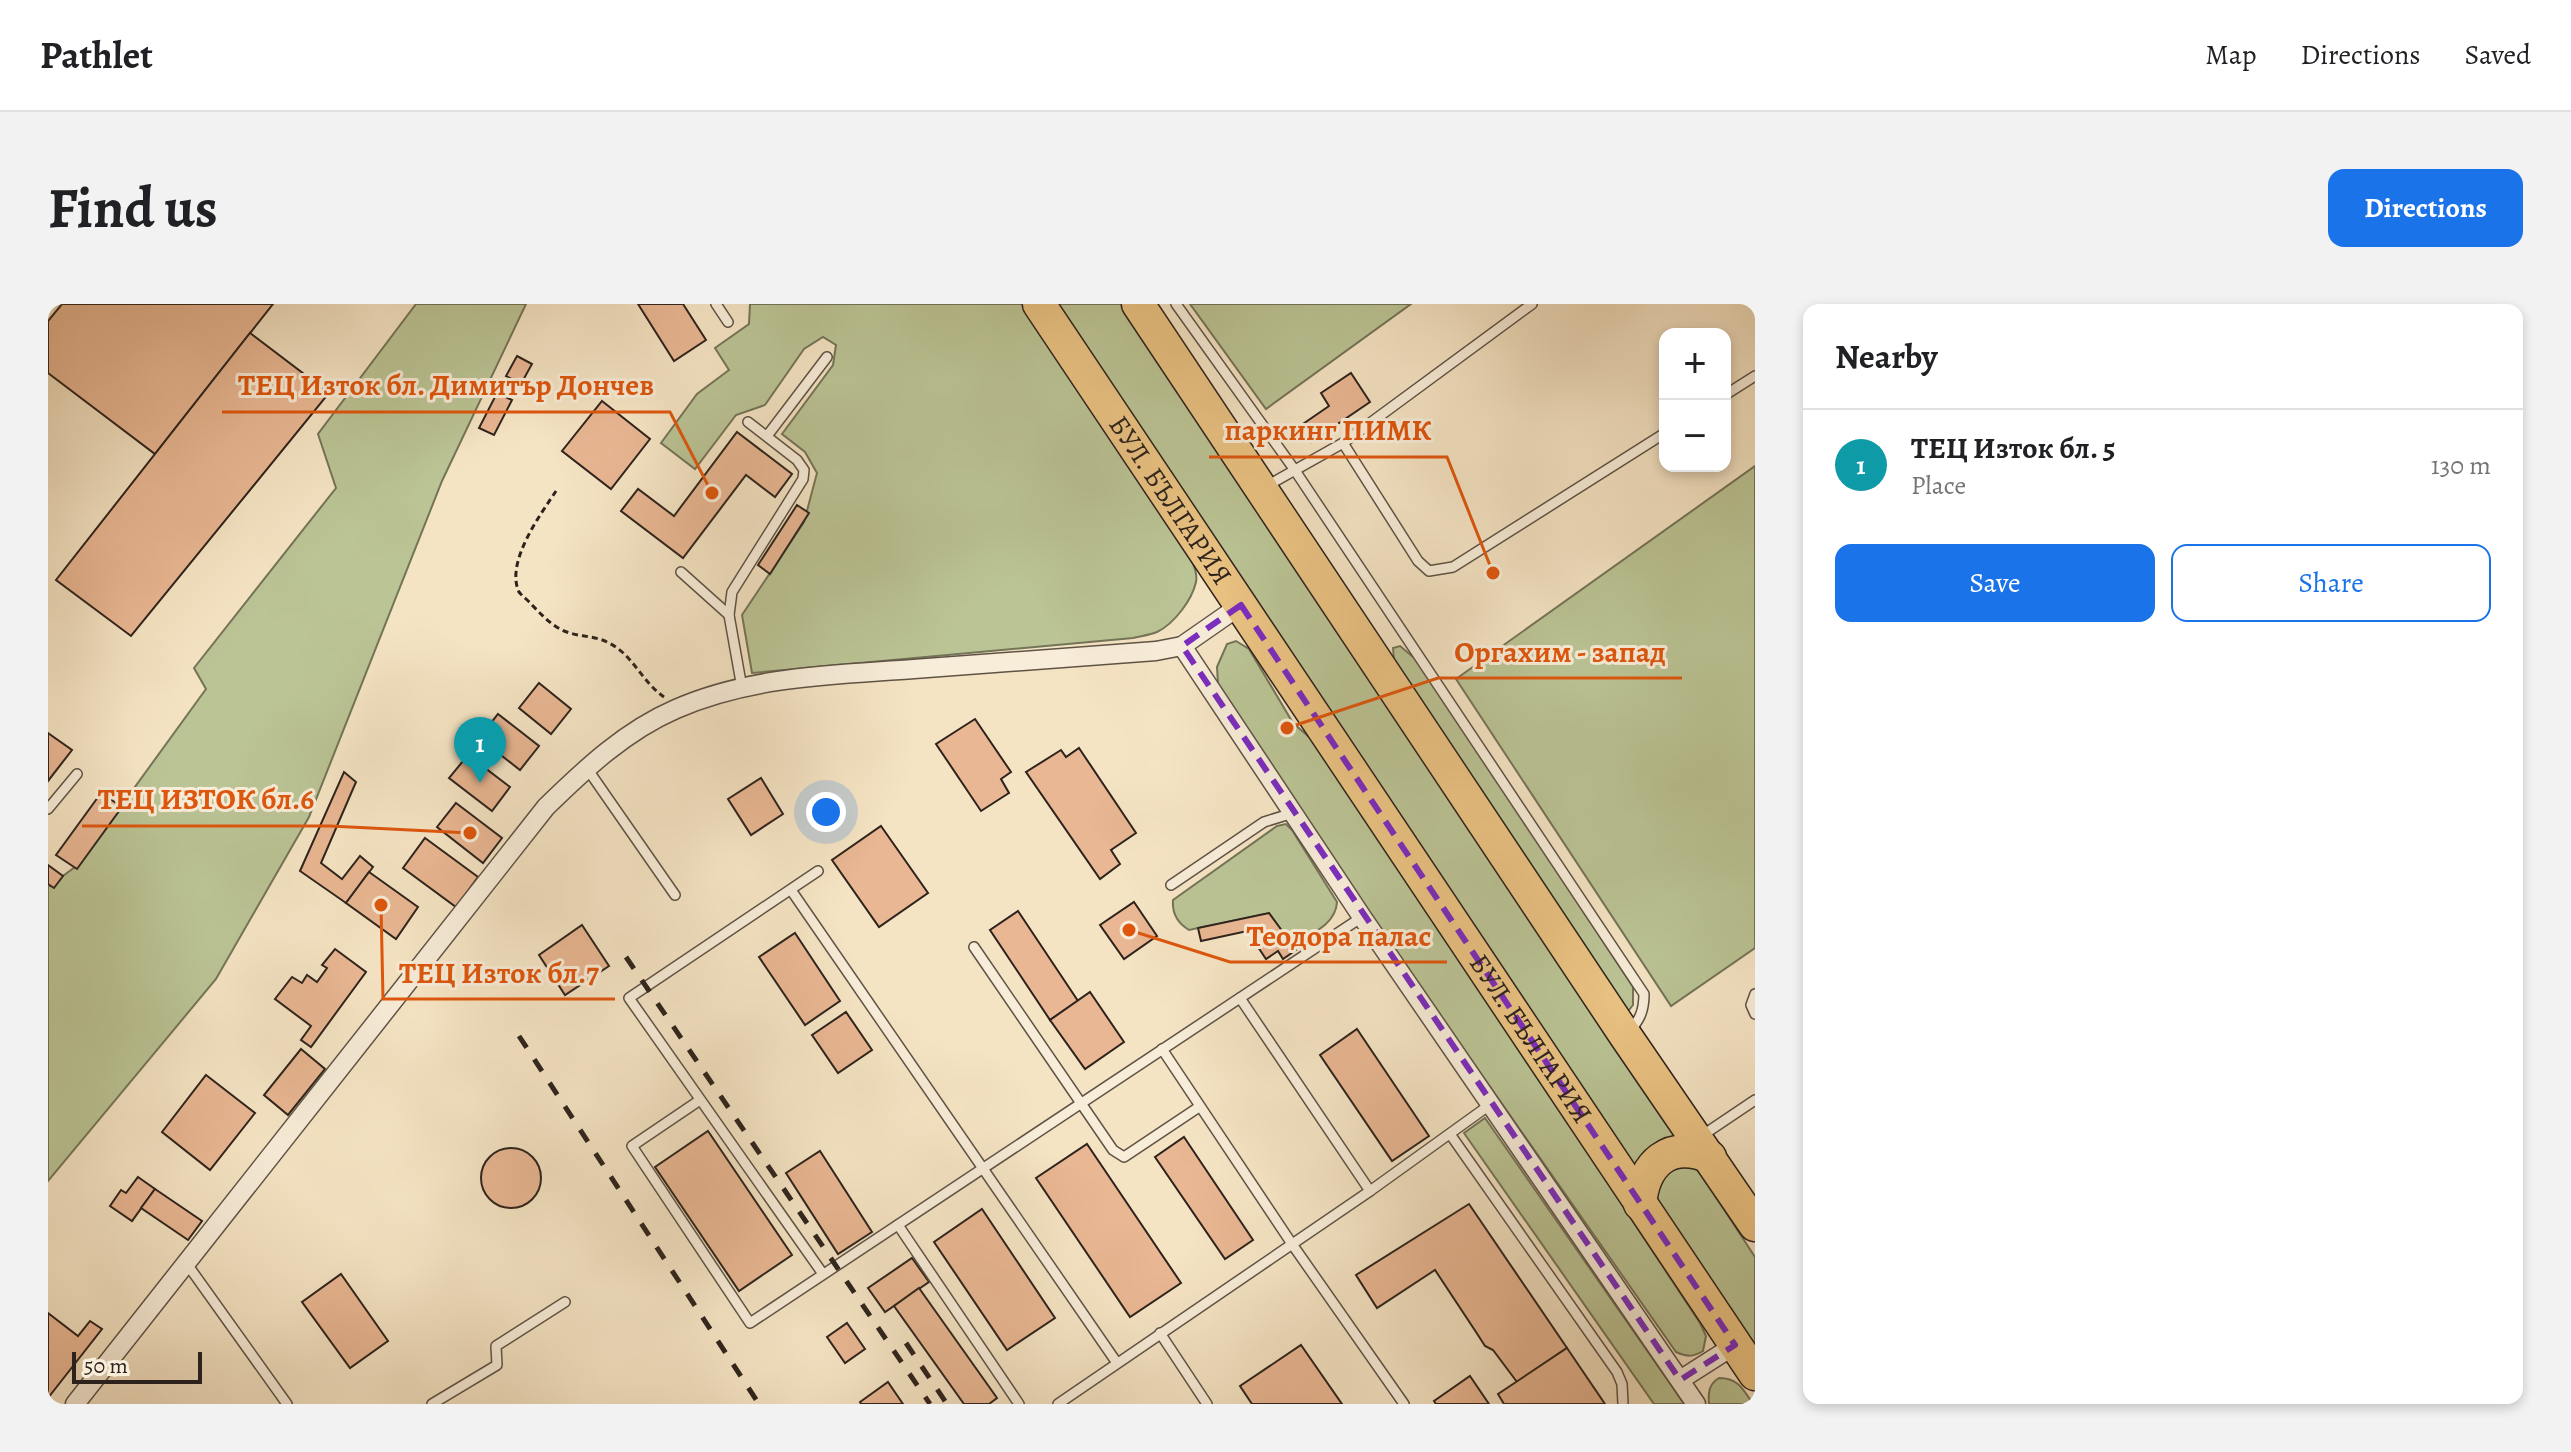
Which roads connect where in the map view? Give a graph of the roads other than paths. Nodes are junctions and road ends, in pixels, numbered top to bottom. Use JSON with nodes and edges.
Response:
{"nodes":[{"id":1,"x":716,"y":304,"type":"edge"},
{"id":2,"x":1039,"y":304,"type":"edge"},
{"id":3,"x":1138,"y":304,"type":"edge"},
{"id":4,"x":1176,"y":304,"type":"edge"},
{"id":5,"x":1532,"y":304,"type":"edge"},
{"id":6,"x":728,"y":322,"type":"dead end"},
{"id":7,"x":827,"y":357,"type":"dead end"},
{"id":8,"x":1755,"y":376,"type":"edge"},
{"id":9,"x":1731,"y":391,"type":"edge"},
{"id":10,"x":748,"y":422,"type":"dead end"},
{"id":11,"x":767,"y":436,"type":"junction"},
{"id":12,"x":1659,"y":437,"type":"edge"},
{"id":13,"x":1343,"y":443,"type":"junction"},
{"id":14,"x":1294,"y":469,"type":"junction"},
{"id":15,"x":1261,"y":489,"type":"junction"},
{"id":16,"x":681,"y":572,"type":"dead end"},
{"id":17,"x":1241,"y":605,"type":"junction"},
{"id":18,"x":729,"y":615,"type":"junction"},
{"id":19,"x":1182,"y":646,"type":"junction"},
{"id":20,"x":742,"y":688,"type":"junction"},
{"id":21,"x":586,"y":767,"type":"junction"},
{"id":22,"x":77,"y":774,"type":"dead end"},
{"id":23,"x":48,"y":809,"type":"edge"},
{"id":24,"x":1293,"y":813,"type":"junction"},
{"id":25,"x":818,"y":871,"type":"dead end"},
{"id":26,"x":1171,"y":885,"type":"dead end"},
{"id":27,"x":791,"y":890,"type":"junction"},
{"id":28,"x":675,"y":895,"type":"dead end"},
{"id":29,"x":1362,"y":917,"type":"junction"},
{"id":30,"x":974,"y":947,"type":"dead end"},
{"id":31,"x":1755,"y":994,"type":"edge"},
{"id":32,"x":1240,"y":998,"type":"junction"},
{"id":33,"x":1755,"y":1014,"type":"edge"},
{"id":34,"x":1625,"y":1035,"type":"junction"},
{"id":35,"x":1162,"y":1049,"type":"junction"},
{"id":36,"x":700,"y":1100,"type":"junction"},
{"id":37,"x":1755,"y":1100,"type":"edge"},
{"id":38,"x":1082,"y":1104,"type":"junction"},
{"id":39,"x":1491,"y":1104,"type":"junction"},
{"id":40,"x":1199,"y":1107,"type":"junction"},
{"id":41,"x":1450,"y":1134,"type":"junction"},
{"id":42,"x":1704,"y":1148,"type":"junction"},
{"id":43,"x":983,"y":1169,"type":"junction"},
{"id":44,"x":1370,"y":1191,"type":"junction"},
{"id":45,"x":1640,"y":1204,"type":"junction"},
{"id":46,"x":898,"y":1225,"type":"junction"},
{"id":47,"x":1755,"y":1225,"type":"edge"},
{"id":48,"x":1292,"y":1244,"type":"junction"},
{"id":49,"x":186,"y":1262,"type":"junction"},
{"id":50,"x":823,"y":1274,"type":"junction"},
{"id":51,"x":565,"y":1302,"type":"dead end"},
{"id":52,"x":1160,"y":1333,"type":"junction"},
{"id":53,"x":1735,"y":1345,"type":"junction"},
{"id":54,"x":1117,"y":1363,"type":"junction"},
{"id":55,"x":1755,"y":1374,"type":"edge"},
{"id":56,"x":1680,"y":1380,"type":"junction"},
{"id":57,"x":75,"y":1404,"type":"edge"},
{"id":58,"x":287,"y":1404,"type":"edge"},
{"id":59,"x":432,"y":1404,"type":"edge"},
{"id":60,"x":1019,"y":1404,"type":"edge"},
{"id":61,"x":1058,"y":1404,"type":"edge"},
{"id":62,"x":1207,"y":1404,"type":"edge"},
{"id":63,"x":1404,"y":1404,"type":"edge"},
{"id":64,"x":1623,"y":1404,"type":"edge"},
{"id":65,"x":1696,"y":1404,"type":"edge"}],
"edges":[{"from":1,"to":6,"type":"lane"},
{"from":2,"to":17,"type":"highway","name":"БУЛ. БЪЛГАРИЯ"},
{"from":3,"to":15,"type":"highway"},
{"from":4,"to":14,"type":"lane"},
{"from":5,"to":13,"type":"lane"},
{"from":7,"to":11,"type":"lane"},
{"from":8,"to":9,"type":"lane"},
{"from":10,"to":11,"type":"lane"},
{"from":11,"to":18,"type":"lane"},
{"from":12,"to":13,"type":"lane"},
{"from":13,"to":14,"type":"lane"},
{"from":14,"to":15,"type":"lane"},
{"from":14,"to":34,"type":"lane"},
{"from":15,"to":34,"type":"highway"},
{"from":16,"to":18,"type":"lane"},
{"from":17,"to":19,"type":"street"},
{"from":17,"to":45,"type":"highway","name":"БУЛ. БЪЛГАРИЯ"},
{"from":18,"to":20,"type":"lane"},
{"from":19,"to":20,"type":"street"},
{"from":19,"to":24,"type":"street"},
{"from":20,"to":21,"type":"street"},
{"from":21,"to":28,"type":"lane"},
{"from":21,"to":49,"type":"street"},
{"from":22,"to":23,"type":"lane"},
{"from":24,"to":26,"type":"lane"},
{"from":24,"to":29,"type":"street"},
{"from":25,"to":27,"type":"lane"},
{"from":27,"to":36,"type":"lane"},
{"from":27,"to":43,"type":"lane"},
{"from":29,"to":32,"type":"lane"},
{"from":29,"to":39,"type":"street"},
{"from":30,"to":38,"type":"lane"},
{"from":31,"to":33,"type":"lane"},
{"from":32,"to":35,"type":"lane"},
{"from":32,"to":44,"type":"lane"},
{"from":34,"to":42,"type":"highway"},
{"from":35,"to":38,"type":"lane"},
{"from":35,"to":40,"type":"lane"},
{"from":36,"to":50,"type":"lane"},
{"from":36,"to":50,"type":"lane"},
{"from":37,"to":42,"type":"lane"},
{"from":38,"to":40,"type":"lane"},
{"from":38,"to":43,"type":"lane"},
{"from":39,"to":41,"type":"lane"},
{"from":39,"to":56,"type":"street"},
{"from":40,"to":48,"type":"lane"},
{"from":41,"to":44,"type":"lane"},
{"from":41,"to":64,"type":"lane"},
{"from":42,"to":45,"type":"highway"},
{"from":42,"to":47,"type":"highway"},
{"from":43,"to":46,"type":"lane"},
{"from":43,"to":54,"type":"lane"},
{"from":44,"to":48,"type":"lane"},
{"from":45,"to":53,"type":"highway","name":"БУЛ. БЪЛГАРИЯ"},
{"from":46,"to":50,"type":"lane"},
{"from":46,"to":60,"type":"lane"},
{"from":48,"to":52,"type":"lane"},
{"from":48,"to":63,"type":"lane"},
{"from":49,"to":57,"type":"street"},
{"from":49,"to":58,"type":"lane"},
{"from":51,"to":59,"type":"lane"},
{"from":52,"to":54,"type":"lane"},
{"from":52,"to":62,"type":"lane"},
{"from":53,"to":55,"type":"highway","name":"БУЛ. БЪЛГАРИЯ"},
{"from":53,"to":56,"type":"street"},
{"from":54,"to":61,"type":"lane"},
{"from":56,"to":65,"type":"street"}]}
